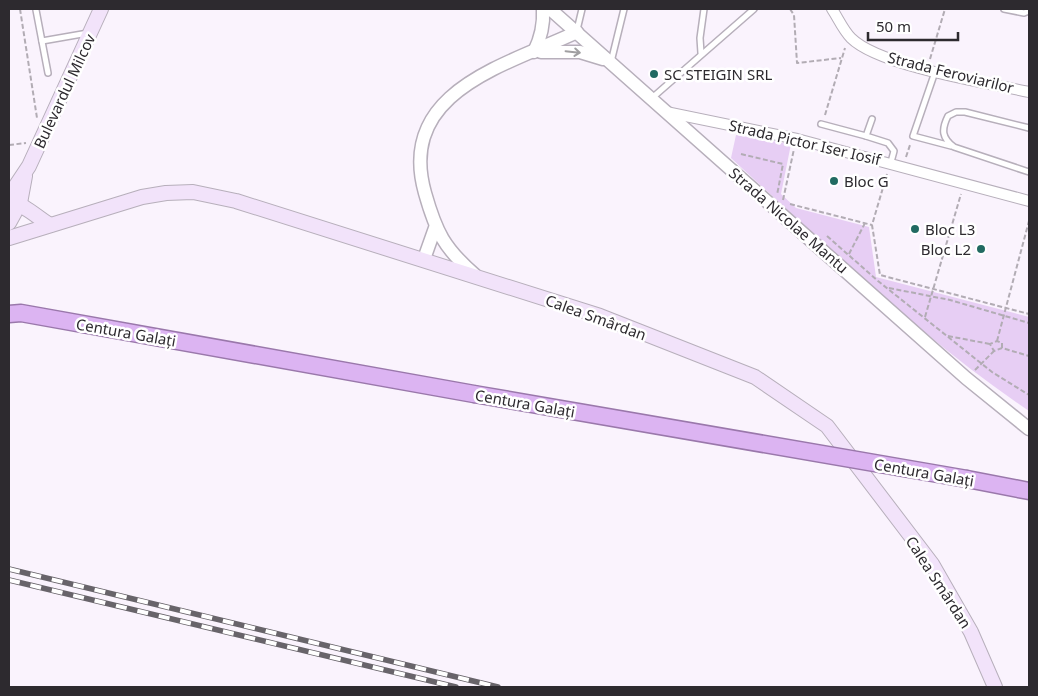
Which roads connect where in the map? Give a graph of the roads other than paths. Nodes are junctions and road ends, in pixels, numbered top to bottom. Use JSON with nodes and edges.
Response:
{"nodes":[{"id":1,"x":101,"y":9,"type":"edge"},
{"id":2,"x":543,"y":9,"type":"edge"},
{"id":3,"x":550,"y":9,"type":"edge"},
{"id":4,"x":582,"y":9,"type":"edge"},
{"id":5,"x":624,"y":9,"type":"edge"},
{"id":6,"x":704,"y":9,"type":"edge"},
{"id":7,"x":754,"y":9,"type":"edge"},
{"id":8,"x":832,"y":9,"type":"edge"},
{"id":9,"x":1004,"y":9,"type":"edge"},
{"id":10,"x":36,"y":10,"type":"dead end"},
{"id":11,"x":1029,"y":11,"type":"edge"},
{"id":12,"x":577,"y":32,"type":"junction"},
{"id":13,"x":90,"y":33,"type":"junction"},
{"id":14,"x":42,"y":41,"type":"junction"},
{"id":15,"x":534,"y":52,"type":"junction"},
{"id":16,"x":701,"y":53,"type":"junction"},
{"id":17,"x":611,"y":63,"type":"junction"},
{"id":18,"x":931,"y":70,"type":"junction"},
{"id":19,"x":48,"y":73,"type":"dead end"},
{"id":20,"x":1029,"y":92,"type":"edge"},
{"id":21,"x":651,"y":99,"type":"junction"},
{"id":22,"x":666,"y":112,"type":"junction"},
{"id":23,"x":872,"y":119,"type":"dead end"},
{"id":24,"x":821,"y":124,"type":"road end"},
{"id":25,"x":1029,"y":128,"type":"edge"},
{"id":26,"x":866,"y":136,"type":"junction"},
{"id":27,"x":954,"y":147,"type":"junction"},
{"id":28,"x":890,"y":162,"type":"junction"},
{"id":29,"x":1029,"y":172,"type":"edge"},
{"id":30,"x":1029,"y":200,"type":"edge"},
{"id":31,"x":12,"y":201,"type":"edge"},
{"id":32,"x":9,"y":223,"type":"edge"},
{"id":33,"x":50,"y":225,"type":"junction"},
{"id":34,"x":434,"y":228,"type":"junction"},
{"id":35,"x":9,"y":238,"type":"edge"},
{"id":36,"x":424,"y":259,"type":"junction"},
{"id":37,"x":475,"y":276,"type":"junction"},
{"id":38,"x":13,"y":311,"type":"edge"},
{"id":39,"x":1029,"y":429,"type":"edge"},
{"id":40,"x":1029,"y":491,"type":"edge"},
{"id":41,"x":995,"y":687,"type":"edge"}],
"edges":[{"from":1,"to":13,"type":"main road","name":"Bulevardul Milcov"},
{"from":2,"to":15,"type":"street"},
{"from":3,"to":12,"type":"street","name":"Strada Nicolae Mantu"},
{"from":4,"to":12,"type":"lane"},
{"from":5,"to":17,"type":"lane"},
{"from":6,"to":16,"type":"lane"},
{"from":7,"to":16,"type":"lane"},
{"from":8,"to":18,"type":"street","name":"Strada Feroviarilor"},
{"from":9,"to":11,"type":"lane"},
{"from":10,"to":14,"type":"lane"},
{"from":12,"to":15,"type":"street"},
{"from":12,"to":17,"type":"street","name":"Strada Nicolae Mantu"},
{"from":13,"to":14,"type":"lane"},
{"from":13,"to":31,"type":"main road","name":"Bulevardul Milcov"},
{"from":14,"to":19,"type":"lane"},
{"from":15,"to":17,"type":"street","one_way":true},
{"from":15,"to":34,"type":"street"},
{"from":16,"to":21,"type":"lane"},
{"from":17,"to":21,"type":"street","name":"Strada Nicolae Mantu"},
{"from":18,"to":20,"type":"street","name":"Strada Feroviarilor"},
{"from":18,"to":27,"type":"lane"},
{"from":21,"to":22,"type":"street","name":"Strada Nicolae Mantu"},
{"from":22,"to":28,"type":"street","name":"Strada Pictor Iser Iosif"},
{"from":22,"to":39,"type":"street","name":"Strada Nicolae Mantu"},
{"from":23,"to":26,"type":"lane"},
{"from":24,"to":26,"type":"lane"},
{"from":25,"to":27,"type":"lane"},
{"from":26,"to":28,"type":"lane"},
{"from":27,"to":29,"type":"lane"},
{"from":28,"to":30,"type":"street","name":"Strada Pictor Iser Iosif"},
{"from":31,"to":32,"type":"main road","name":"Bulevardul Milcov"},
{"from":31,"to":33,"type":"main road"},
{"from":33,"to":35,"type":"main road","name":"Calea Smârdan"},
{"from":33,"to":36,"type":"main road","name":"Calea Smârdan"},
{"from":34,"to":36,"type":"street"},
{"from":34,"to":37,"type":"street"},
{"from":36,"to":37,"type":"main road","name":"Calea Smârdan"},
{"from":37,"to":41,"type":"main road","name":"Calea Smârdan"},
{"from":38,"to":40,"type":"highway","name":"Centura Galați","bridge":true}]}
